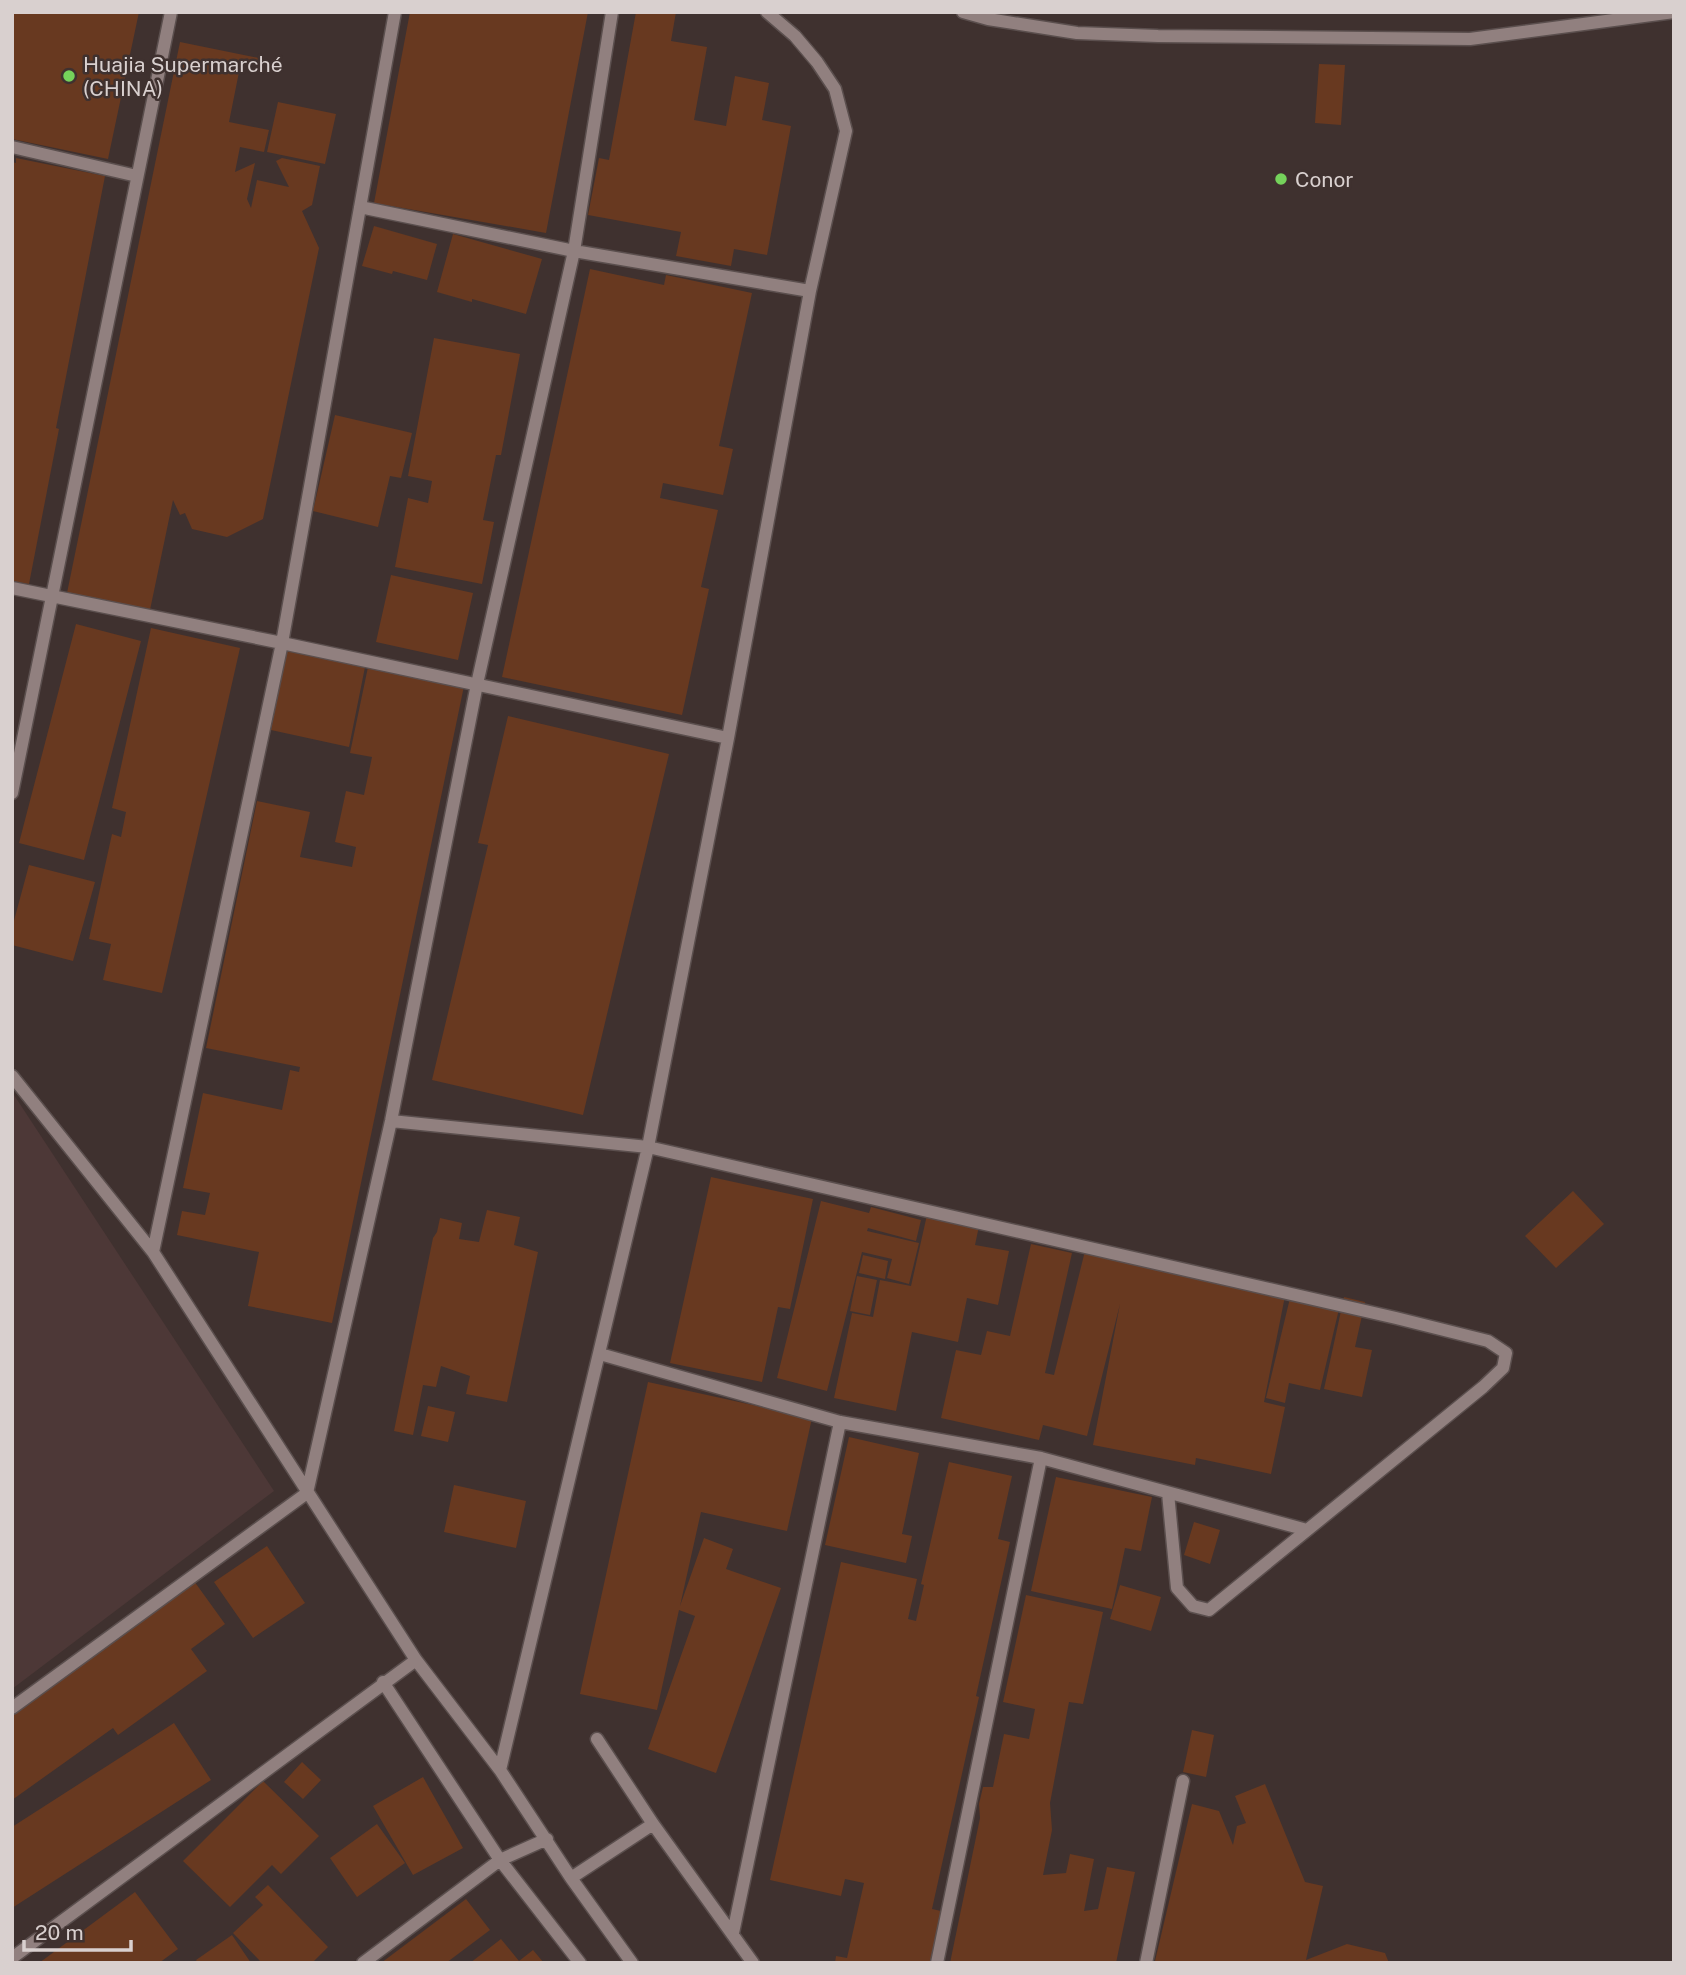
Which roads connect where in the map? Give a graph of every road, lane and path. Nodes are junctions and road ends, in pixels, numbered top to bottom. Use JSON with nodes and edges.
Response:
{"nodes":[{"id":1,"x":171,"y":12,"type":"edge"},
{"id":2,"x":396,"y":12,"type":"edge"},
{"id":3,"x":612,"y":12,"type":"edge"},
{"id":4,"x":767,"y":12,"type":"edge"},
{"id":5,"x":964,"y":12,"type":"edge"},
{"id":6,"x":1674,"y":12,"type":"edge"},
{"id":7,"x":12,"y":147,"type":"edge"},
{"id":8,"x":137,"y":176,"type":"junction"},
{"id":9,"x":360,"y":207,"type":"junction"},
{"id":10,"x":575,"y":251,"type":"junction"},
{"id":11,"x":810,"y":291,"type":"junction"},
{"id":12,"x":12,"y":589,"type":"edge"},
{"id":13,"x":52,"y":595,"type":"junction"},
{"id":14,"x":282,"y":643,"type":"junction"},
{"id":15,"x":477,"y":684,"type":"junction"},
{"id":16,"x":728,"y":738,"type":"junction"},
{"id":17,"x":12,"y":793,"type":"edge"},
{"id":18,"x":12,"y":1076,"type":"edge"},
{"id":19,"x":391,"y":1122,"type":"junction"},
{"id":20,"x":648,"y":1147,"type":"junction"},
{"id":21,"x":153,"y":1252,"type":"junction"},
{"id":22,"x":600,"y":1354,"type":"junction"},
{"id":23,"x":840,"y":1422,"type":"junction"},
{"id":24,"x":1041,"y":1458,"type":"junction"},
{"id":25,"x":307,"y":1493,"type":"junction"},
{"id":26,"x":1168,"y":1493,"type":"junction"},
{"id":27,"x":1307,"y":1531,"type":"junction"},
{"id":28,"x":416,"y":1660,"type":"junction"},
{"id":29,"x":383,"y":1682,"type":"junction"},
{"id":30,"x":12,"y":1708,"type":"edge"},
{"id":31,"x":597,"y":1740,"type":"dead end"},
{"id":32,"x":500,"y":1770,"type":"junction"},
{"id":33,"x":1183,"y":1781,"type":"dead end"},
{"id":34,"x":653,"y":1824,"type":"junction"},
{"id":35,"x":547,"y":1839,"type":"junction"},
{"id":36,"x":500,"y":1860,"type":"junction"},
{"id":37,"x":572,"y":1878,"type":"junction"},
{"id":38,"x":733,"y":1933,"type":"junction"},
{"id":39,"x":12,"y":1958,"type":"edge"},
{"id":40,"x":363,"y":1963,"type":"edge"},
{"id":41,"x":580,"y":1963,"type":"edge"},
{"id":42,"x":632,"y":1963,"type":"edge"},
{"id":43,"x":753,"y":1963,"type":"edge"},
{"id":44,"x":937,"y":1963,"type":"edge"},
{"id":45,"x":1146,"y":1963,"type":"edge"}],
"edges":[{"from":1,"to":8,"type":"street"},
{"from":2,"to":9,"type":"street"},
{"from":3,"to":10,"type":"street"},
{"from":4,"to":11,"type":"street"},
{"from":5,"to":6,"type":"street"},
{"from":7,"to":8,"type":"street"},
{"from":8,"to":13,"type":"street"},
{"from":9,"to":10,"type":"street"},
{"from":9,"to":14,"type":"street"},
{"from":10,"to":11,"type":"street"},
{"from":10,"to":15,"type":"street"},
{"from":11,"to":16,"type":"street"},
{"from":12,"to":13,"type":"street"},
{"from":13,"to":14,"type":"street"},
{"from":13,"to":17,"type":"street"},
{"from":14,"to":15,"type":"street"},
{"from":14,"to":21,"type":"street"},
{"from":15,"to":16,"type":"street"},
{"from":15,"to":19,"type":"street"},
{"from":16,"to":20,"type":"street"},
{"from":18,"to":21,"type":"street"},
{"from":19,"to":20,"type":"street"},
{"from":19,"to":25,"type":"street"},
{"from":20,"to":22,"type":"street"},
{"from":20,"to":27,"type":"street"},
{"from":21,"to":25,"type":"street"},
{"from":22,"to":23,"type":"street"},
{"from":22,"to":32,"type":"street"},
{"from":23,"to":24,"type":"street"},
{"from":23,"to":38,"type":"street"},
{"from":24,"to":26,"type":"street"},
{"from":24,"to":44,"type":"street"},
{"from":25,"to":28,"type":"street"},
{"from":25,"to":30,"type":"street"},
{"from":26,"to":27,"type":"street"},
{"from":26,"to":27,"type":"street"},
{"from":28,"to":29,"type":"street"},
{"from":28,"to":32,"type":"street"},
{"from":29,"to":36,"type":"street"},
{"from":29,"to":39,"type":"street"},
{"from":31,"to":34,"type":"street"},
{"from":32,"to":35,"type":"street"},
{"from":33,"to":45,"type":"street"},
{"from":34,"to":37,"type":"street"},
{"from":34,"to":38,"type":"street"},
{"from":35,"to":36,"type":"street"},
{"from":35,"to":37,"type":"street"},
{"from":36,"to":40,"type":"street"},
{"from":36,"to":41,"type":"street"},
{"from":37,"to":42,"type":"street"},
{"from":38,"to":43,"type":"street"}]}
